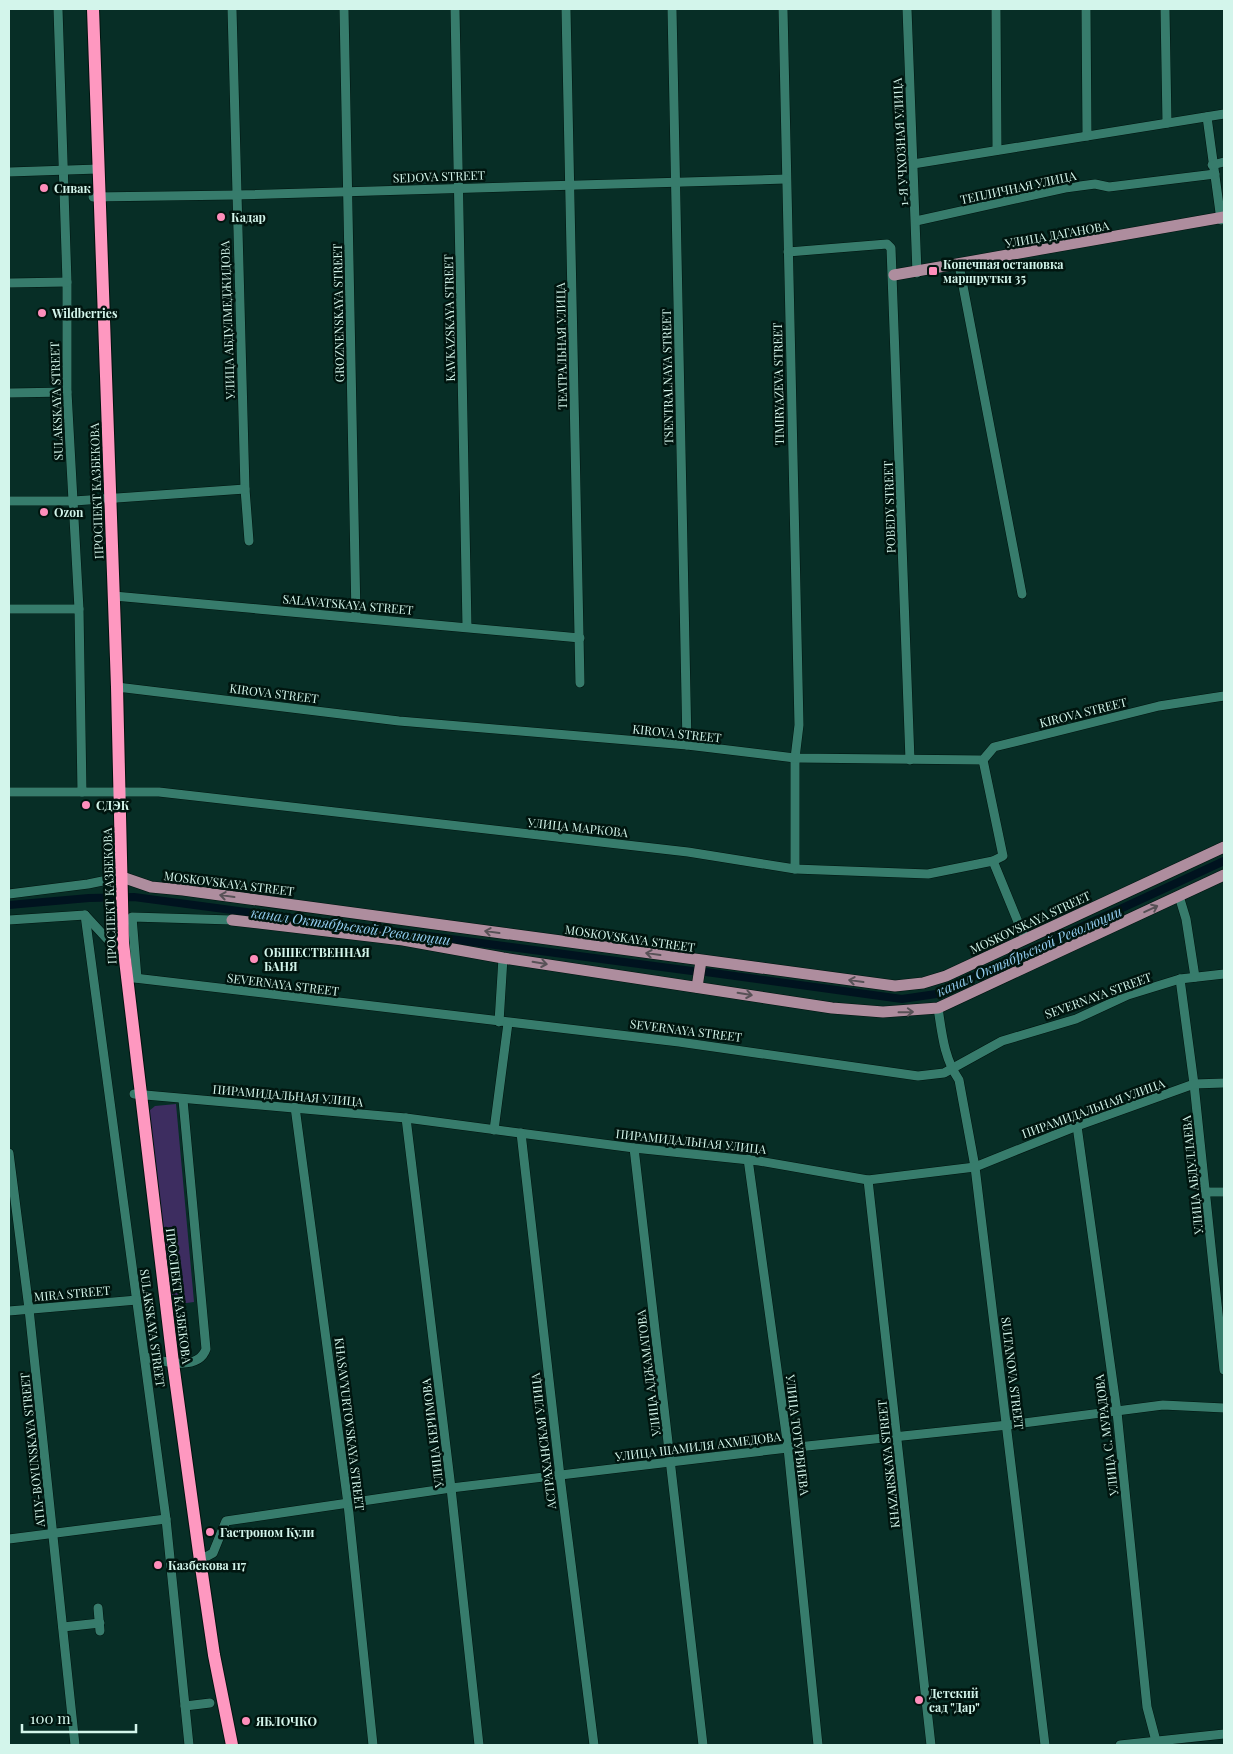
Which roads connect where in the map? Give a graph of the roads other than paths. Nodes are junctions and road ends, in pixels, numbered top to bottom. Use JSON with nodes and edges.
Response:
{"nodes":[{"id":1,"x":58,"y":9,"type":"edge"},
{"id":2,"x":86,"y":9,"type":"edge"},
{"id":3,"x":93,"y":9,"type":"edge"},
{"id":4,"x":232,"y":9,"type":"edge"},
{"id":5,"x":344,"y":9,"type":"edge"},
{"id":6,"x":455,"y":9,"type":"edge"},
{"id":7,"x":566,"y":9,"type":"edge"},
{"id":8,"x":672,"y":9,"type":"edge"},
{"id":9,"x":783,"y":9,"type":"edge"},
{"id":10,"x":907,"y":9,"type":"edge"},
{"id":11,"x":996,"y":9,"type":"edge"},
{"id":12,"x":1086,"y":9,"type":"edge"},
{"id":13,"x":1165,"y":9,"type":"edge"},
{"id":14,"x":1224,"y":114,"type":"edge"},
{"id":15,"x":1207,"y":117,"type":"junction"},
{"id":16,"x":1167,"y":123,"type":"junction"},
{"id":17,"x":1087,"y":136,"type":"junction"},
{"id":18,"x":997,"y":150,"type":"junction"},
{"id":19,"x":1224,"y":162,"type":"edge"},
{"id":20,"x":912,"y":164,"type":"junction"},
{"id":21,"x":1212,"y":164,"type":"junction"},
{"id":22,"x":95,"y":169,"type":"junction"},
{"id":23,"x":64,"y":170,"type":"junction"},
{"id":24,"x":9,"y":172,"type":"edge"},
{"id":25,"x":1215,"y":174,"type":"junction"},
{"id":26,"x":786,"y":179,"type":"junction"},
{"id":27,"x":676,"y":183,"type":"junction"},
{"id":28,"x":570,"y":185,"type":"junction"},
{"id":29,"x":459,"y":188,"type":"junction"},
{"id":30,"x":349,"y":192,"type":"junction"},
{"id":31,"x":236,"y":195,"type":"junction"},
{"id":32,"x":96,"y":197,"type":"junction"},
{"id":33,"x":1223,"y":219,"type":"edge"},
{"id":34,"x":916,"y":221,"type":"junction"},
{"id":35,"x":788,"y":252,"type":"junction"},
{"id":36,"x":959,"y":266,"type":"junction"},
{"id":37,"x":917,"y":272,"type":"junction"},
{"id":38,"x":894,"y":276,"type":"junction"},
{"id":39,"x":67,"y":282,"type":"junction"},
{"id":40,"x":9,"y":283,"type":"edge"},
{"id":41,"x":67,"y":392,"type":"junction"},
{"id":42,"x":9,"y":393,"type":"edge"},
{"id":43,"x":245,"y":489,"type":"junction"},
{"id":44,"x":106,"y":497,"type":"junction"},
{"id":45,"x":9,"y":501,"type":"edge"},
{"id":46,"x":74,"y":501,"type":"junction"},
{"id":47,"x":249,"y":541,"type":"dead end"},
{"id":48,"x":1022,"y":594,"type":"dead end"},
{"id":49,"x":114,"y":596,"type":"junction"},
{"id":50,"x":9,"y":608,"type":"edge"},
{"id":51,"x":79,"y":609,"type":"junction"},
{"id":52,"x":356,"y":616,"type":"junction"},
{"id":53,"x":467,"y":627,"type":"junction"},
{"id":54,"x":580,"y":638,"type":"junction"},
{"id":55,"x":580,"y":683,"type":"dead end"},
{"id":56,"x":117,"y":686,"type":"junction"},
{"id":57,"x":1224,"y":696,"type":"edge"},
{"id":58,"x":686,"y":745,"type":"junction"},
{"id":59,"x":795,"y":758,"type":"junction"},
{"id":60,"x":910,"y":760,"type":"junction"},
{"id":61,"x":983,"y":760,"type":"junction"},
{"id":62,"x":9,"y":792,"type":"edge"},
{"id":63,"x":82,"y":792,"type":"junction"},
{"id":64,"x":116,"y":792,"type":"junction"},
{"id":65,"x":1224,"y":847,"type":"edge"},
{"id":66,"x":993,"y":861,"type":"junction"},
{"id":67,"x":796,"y":869,"type":"junction"},
{"id":68,"x":1224,"y":875,"type":"edge"},
{"id":69,"x":119,"y":883,"type":"junction"},
{"id":70,"x":9,"y":894,"type":"edge"},
{"id":71,"x":1179,"y":896,"type":"junction"},
{"id":72,"x":85,"y":915,"type":"junction"},
{"id":73,"x":9,"y":920,"type":"edge"},
{"id":74,"x":232,"y":920,"type":"joint"},
{"id":75,"x":1025,"y":939,"type":"junction"},
{"id":76,"x":120,"y":942,"type":"junction"},
{"id":77,"x":503,"y":958,"type":"junction"},
{"id":78,"x":701,"y":961,"type":"junction"},
{"id":79,"x":1224,"y":974,"type":"edge"},
{"id":80,"x":1195,"y":977,"type":"junction"},
{"id":81,"x":131,"y":978,"type":"junction"},
{"id":82,"x":1180,"y":979,"type":"junction"},
{"id":83,"x":697,"y":987,"type":"junction"},
{"id":84,"x":938,"y":1008,"type":"junction"},
{"id":85,"x":503,"y":1022,"type":"junction"},
{"id":86,"x":951,"y":1069,"type":"junction"},
{"id":87,"x":1224,"y":1083,"type":"edge"},
{"id":88,"x":1194,"y":1084,"type":"junction"},
{"id":89,"x":137,"y":1094,"type":"junction"},
{"id":90,"x":183,"y":1100,"type":"junction"},
{"id":91,"x":295,"y":1107,"type":"junction"},
{"id":92,"x":406,"y":1118,"type":"junction"},
{"id":93,"x":1077,"y":1126,"type":"junction"},
{"id":94,"x":494,"y":1130,"type":"junction"},
{"id":95,"x":521,"y":1134,"type":"junction"},
{"id":96,"x":634,"y":1148,"type":"junction"},
{"id":97,"x":9,"y":1153,"type":"edge"},
{"id":98,"x":748,"y":1159,"type":"junction"},
{"id":99,"x":975,"y":1167,"type":"junction"},
{"id":100,"x":868,"y":1180,"type":"junction"},
{"id":101,"x":1206,"y":1192,"type":"junction"},
{"id":102,"x":1224,"y":1192,"type":"edge"},
{"id":103,"x":137,"y":1300,"type":"junction"},
{"id":104,"x":29,"y":1309,"type":"junction"},
{"id":105,"x":1221,"y":1309,"type":"edge"},
{"id":106,"x":9,"y":1312,"type":"edge"},
{"id":107,"x":145,"y":1357,"type":"junction"},
{"id":108,"x":170,"y":1363,"type":"junction"},
{"id":109,"x":1224,"y":1370,"type":"edge"},
{"id":110,"x":1224,"y":1408,"type":"edge"},
{"id":111,"x":1117,"y":1412,"type":"junction"},
{"id":112,"x":1008,"y":1425,"type":"junction"},
{"id":113,"x":898,"y":1438,"type":"junction"},
{"id":114,"x":788,"y":1448,"type":"junction"},
{"id":115,"x":670,"y":1462,"type":"junction"},
{"id":116,"x":560,"y":1476,"type":"junction"},
{"id":117,"x":451,"y":1488,"type":"junction"},
{"id":118,"x":348,"y":1504,"type":"junction"},
{"id":119,"x":166,"y":1519,"type":"junction"},
{"id":120,"x":53,"y":1533,"type":"junction"},
{"id":121,"x":9,"y":1539,"type":"edge"},
{"id":122,"x":200,"y":1560,"type":"junction"},
{"id":123,"x":98,"y":1608,"type":"dead end"},
{"id":124,"x":63,"y":1627,"type":"junction"},
{"id":125,"x":210,"y":1703,"type":"dead end"},
{"id":126,"x":185,"y":1706,"type":"junction"},
{"id":127,"x":1224,"y":1734,"type":"edge"},
{"id":128,"x":1156,"y":1741,"type":"junction"},
{"id":129,"x":75,"y":1745,"type":"edge"},
{"id":130,"x":190,"y":1745,"type":"edge"},
{"id":131,"x":225,"y":1745,"type":"edge"},
{"id":132,"x":232,"y":1745,"type":"edge"},
{"id":133,"x":372,"y":1745,"type":"edge"},
{"id":134,"x":479,"y":1745,"type":"edge"},
{"id":135,"x":594,"y":1745,"type":"edge"},
{"id":136,"x":703,"y":1745,"type":"edge"},
{"id":137,"x":818,"y":1745,"type":"edge"},
{"id":138,"x":932,"y":1745,"type":"edge"},
{"id":139,"x":1045,"y":1745,"type":"edge"},
{"id":140,"x":1120,"y":1745,"type":"edge"}],
"edges":[{"from":1,"to":23,"type":"street","name":"SULAKSKAYA STREET"},
{"from":2,"to":22,"type":"highway","name":"ПРОСПЕКТ КАЗБЕКОВА"},
{"from":3,"to":22,"type":"highway","name":"ПРОСПЕКТ КАЗБЕКОВА"},
{"from":4,"to":31,"type":"street","name":"УЛИЦА АБДУЛМЕДЖИДОВА"},
{"from":5,"to":30,"type":"street","name":"GROZNENSKAYA STREET"},
{"from":6,"to":29,"type":"street","name":"KAVKAZSKAYA STREET"},
{"from":7,"to":28,"type":"street","name":"ТЕАТРАЛЬНАЯ УЛИЦА"},
{"from":8,"to":27,"type":"street","name":"TSENTRALNAYA STREET"},
{"from":9,"to":26,"type":"street","name":"TIMIRYAZEVA STREET"},
{"from":10,"to":20,"type":"street","name":"1-Я УЧХОЗНАЯ УЛИЦА"},
{"from":11,"to":18,"type":"street"},
{"from":12,"to":17,"type":"street"},
{"from":13,"to":16,"type":"street"},
{"from":14,"to":15,"type":"street"},
{"from":15,"to":16,"type":"street"},
{"from":15,"to":21,"type":"street"},
{"from":16,"to":17,"type":"street"},
{"from":17,"to":18,"type":"street"},
{"from":18,"to":20,"type":"street"},
{"from":19,"to":21,"type":"street"},
{"from":20,"to":34,"type":"street","name":"1-Я УЧХОЗНАЯ УЛИЦА"},
{"from":21,"to":25,"type":"street"},
{"from":22,"to":23,"type":"street"},
{"from":22,"to":32,"type":"highway","name":"ПРОСПЕКТ КАЗБЕКОВА"},
{"from":23,"to":24,"type":"street"},
{"from":23,"to":39,"type":"street","name":"SULAKSKAYA STREET"},
{"from":25,"to":33,"type":"street"},
{"from":25,"to":34,"type":"street","name":"ТЕПЛИЧНАЯ УЛИЦА"},
{"from":26,"to":27,"type":"street","name":"SEDOVA STREET"},
{"from":26,"to":35,"type":"street","name":"TIMIRYAZEVA STREET"},
{"from":27,"to":28,"type":"street","name":"SEDOVA STREET"},
{"from":27,"to":58,"type":"street","name":"TSENTRALNAYA STREET"},
{"from":28,"to":29,"type":"street","name":"SEDOVA STREET"},
{"from":28,"to":54,"type":"street","name":"ТЕАТРАЛЬНАЯ УЛИЦА"},
{"from":29,"to":30,"type":"street","name":"SEDOVA STREET"},
{"from":29,"to":53,"type":"street","name":"KAVKAZSKAYA STREET"},
{"from":30,"to":31,"type":"street","name":"SEDOVA STREET"},
{"from":30,"to":52,"type":"street","name":"GROZNENSKAYA STREET"},
{"from":31,"to":32,"type":"street","name":"SEDOVA STREET"},
{"from":31,"to":43,"type":"street","name":"УЛИЦА АБДУЛМЕДЖИДОВА"},
{"from":32,"to":44,"type":"highway","name":"ПРОСПЕКТ КАЗБЕКОВА"},
{"from":33,"to":36,"type":"main road","name":"УЛИЦА ДАГАНОВА"},
{"from":34,"to":37,"type":"street","name":"1-Я УЧХОЗНАЯ УЛИЦА"},
{"from":35,"to":38,"type":"street","name":"POBEDY STREET"},
{"from":35,"to":59,"type":"street","name":"TIMIRYAZEVA STREET"},
{"from":36,"to":37,"type":"main road","name":"УЛИЦА ДАГАНОВА"},
{"from":36,"to":48,"type":"street"},
{"from":37,"to":38,"type":"main road","name":"УЛИЦА ДАГАНОВА"},
{"from":38,"to":60,"type":"street","name":"POBEDY STREET"},
{"from":39,"to":40,"type":"street"},
{"from":39,"to":41,"type":"street","name":"SULAKSKAYA STREET"},
{"from":41,"to":42,"type":"street"},
{"from":41,"to":46,"type":"street","name":"SULAKSKAYA STREET"},
{"from":43,"to":44,"type":"street"},
{"from":43,"to":47,"type":"street","name":"УЛИЦА АБДУЛМЕДЖИДОВА"},
{"from":44,"to":46,"type":"street"},
{"from":44,"to":49,"type":"highway","name":"ПРОСПЕКТ КАЗБЕКОВА"},
{"from":44,"to":64,"type":"highway","name":"ПРОСПЕКТ КАЗБЕКОВА"},
{"from":45,"to":46,"type":"street"},
{"from":46,"to":51,"type":"street","name":"SULAKSKAYA STREET"},
{"from":49,"to":52,"type":"street","name":"SALAVATSKAYA STREET"},
{"from":49,"to":56,"type":"highway","name":"ПРОСПЕКТ КАЗБЕКОВА"},
{"from":50,"to":51,"type":"street"},
{"from":51,"to":63,"type":"street","name":"SULAKSKAYA STREET"},
{"from":52,"to":53,"type":"street","name":"SALAVATSKAYA STREET"},
{"from":53,"to":54,"type":"street","name":"SALAVATSKAYA STREET"},
{"from":54,"to":55,"type":"street","name":"ТЕАТРАЛЬНАЯ УЛИЦА"},
{"from":56,"to":58,"type":"street","name":"KIROVA STREET"},
{"from":56,"to":64,"type":"highway","name":"ПРОСПЕКТ КАЗБЕКОВА"},
{"from":57,"to":61,"type":"street","name":"KIROVA STREET"},
{"from":58,"to":59,"type":"street","name":"KIROVA STREET"},
{"from":59,"to":60,"type":"street","name":"KIROVA STREET"},
{"from":59,"to":67,"type":"street","name":"TIMIRYAZEVA STREET"},
{"from":60,"to":61,"type":"street","name":"KIROVA STREET"},
{"from":61,"to":66,"type":"street"},
{"from":62,"to":63,"type":"street","name":"УЛИЦА МАРКОВА"},
{"from":63,"to":64,"type":"street","name":"УЛИЦА МАРКОВА"},
{"from":64,"to":67,"type":"street","name":"УЛИЦА МАРКОВА"},
{"from":64,"to":69,"type":"highway","name":"ПРОСПЕКТ КАЗБЕКОВА"},
{"from":65,"to":75,"type":"main road","name":"MOSKOVSKAYA STREET"},
{"from":66,"to":67,"type":"street","name":"УЛИЦА МАРКОВА"},
{"from":66,"to":75,"type":"street"},
{"from":68,"to":71,"type":"main road"},
{"from":69,"to":70,"type":"street"},
{"from":69,"to":76,"type":"highway","name":"ПРОСПЕКТ КАЗБЕКОВА"},
{"from":78,"to":69,"type":"main road","name":"MOSKOVSKAYA STREET","one_way":true},
{"from":71,"to":80,"type":"street"},
{"from":84,"to":71,"type":"main road","one_way":true},
{"from":72,"to":73,"type":"street"},
{"from":72,"to":76,"type":"street"},
{"from":72,"to":103,"type":"street","name":"SULAKSKAYA STREET"},
{"from":74,"to":77,"type":"main road"},
{"from":74,"to":81,"type":"street"},
{"from":75,"to":78,"type":"main road","name":"MOSKOVSKAYA STREET","one_way":true},
{"from":76,"to":81,"type":"highway","name":"ПРОСПЕКТ КАЗБЕКОВА"},
{"from":76,"to":89,"type":"highway","name":"ПРОСПЕКТ КАЗБЕКОВА"},
{"from":77,"to":83,"type":"main road","one_way":true},
{"from":77,"to":85,"type":"street"},
{"from":78,"to":83,"type":"main road"},
{"from":79,"to":80,"type":"street","name":"SEVERNAYA STREET"},
{"from":80,"to":82,"type":"street","name":"SEVERNAYA STREET"},
{"from":81,"to":85,"type":"street","name":"SEVERNAYA STREET"},
{"from":81,"to":89,"type":"highway","name":"ПРОСПЕКТ КАЗБЕКОВА"},
{"from":82,"to":86,"type":"street","name":"SEVERNAYA STREET"},
{"from":82,"to":88,"type":"street","name":"УЛИЦА АБДУЛЛАЕВА"},
{"from":83,"to":84,"type":"main road","one_way":true},
{"from":84,"to":86,"type":"street","name":"SULTANOVA STREET"},
{"from":85,"to":86,"type":"street","name":"SEVERNAYA STREET"},
{"from":85,"to":94,"type":"street"},
{"from":86,"to":99,"type":"street","name":"SULTANOVA STREET"},
{"from":87,"to":88,"type":"street","name":"ПИРАМИДАЛЬНАЯ УЛИЦА"},
{"from":88,"to":93,"type":"street","name":"ПИРАМИДАЛЬНАЯ УЛИЦА"},
{"from":88,"to":101,"type":"street","name":"УЛИЦА АБДУЛЛАЕВА"},
{"from":89,"to":90,"type":"street","name":"ПИРАМИДАЛЬНАЯ УЛИЦА"},
{"from":89,"to":108,"type":"highway","name":"ПРОСПЕКТ КАЗБЕКОВА"},
{"from":90,"to":91,"type":"street","name":"ПИРАМИДАЛЬНАЯ УЛИЦА"},
{"from":90,"to":108,"type":"street"},
{"from":91,"to":92,"type":"street","name":"ПИРАМИДАЛЬНАЯ УЛИЦА"},
{"from":91,"to":118,"type":"street","name":"KHASAVYURTOVSKAYA STREET"},
{"from":92,"to":94,"type":"street","name":"ПИРАМИДАЛЬНАЯ УЛИЦА"},
{"from":92,"to":117,"type":"street","name":"УЛИЦА КЕРИМОВА"},
{"from":93,"to":99,"type":"street","name":"ПИРАМИДАЛЬНАЯ УЛИЦА"},
{"from":93,"to":111,"type":"street","name":"УЛИЦА С. МУРАДОВА"},
{"from":94,"to":95,"type":"street","name":"ПИРАМИДАЛЬНАЯ УЛИЦА"},
{"from":95,"to":96,"type":"street","name":"ПИРАМИДАЛЬНАЯ УЛИЦА"},
{"from":95,"to":116,"type":"street","name":"АСТРАХАНСКАЯ УЛИЦА"},
{"from":96,"to":98,"type":"street","name":"ПИРАМИДАЛЬНАЯ УЛИЦА"},
{"from":96,"to":115,"type":"street","name":"УЛИЦА АДЖАМАТОВА"},
{"from":97,"to":104,"type":"street","name":"ATLY-BOYUNSKAYA STREET"},
{"from":98,"to":100,"type":"street","name":"ПИРАМИДАЛЬНАЯ УЛИЦА"},
{"from":98,"to":114,"type":"street","name":"УЛИЦА ТОТУРБИЕВА"},
{"from":99,"to":100,"type":"street","name":"ПИРАМИДАЛЬНАЯ УЛИЦА"},
{"from":99,"to":112,"type":"street","name":"SULTANOVA STREET"},
{"from":100,"to":113,"type":"street","name":"KHAZARSKAYA STREET"},
{"from":101,"to":102,"type":"street"},
{"from":101,"to":105,"type":"street","name":"УЛИЦА АБДУЛЛАЕВА"},
{"from":103,"to":104,"type":"street","name":"MIRA STREET"},
{"from":103,"to":107,"type":"street","name":"SULAKSKAYA STREET"},
{"from":104,"to":106,"type":"street","name":"MIRA STREET"},
{"from":104,"to":120,"type":"street","name":"ATLY-BOYUNSKAYA STREET"},
{"from":105,"to":109,"type":"street","name":"УЛИЦА АБДУЛЛАЕВА"},
{"from":107,"to":108,"type":"street"},
{"from":107,"to":119,"type":"street","name":"SULAKSKAYA STREET"},
{"from":108,"to":122,"type":"highway","name":"ПРОСПЕКТ КАЗБЕКОВА"},
{"from":108,"to":131,"type":"highway","name":"ПРОСПЕКТ КАЗБЕКОВА"},
{"from":110,"to":111,"type":"street","name":"УЛИЦА ШАМИЛЯ АХМЕДОВА"},
{"from":111,"to":112,"type":"street","name":"УЛИЦА ШАМИЛЯ АХМЕДОВА"},
{"from":111,"to":128,"type":"street","name":"УЛИЦА С. МУРАДОВА"},
{"from":112,"to":113,"type":"street","name":"УЛИЦА ШАМИЛЯ АХМЕДОВА"},
{"from":112,"to":139,"type":"street","name":"SULTANOVA STREET"},
{"from":113,"to":114,"type":"street","name":"УЛИЦА ШАМИЛЯ АХМЕДОВА"},
{"from":113,"to":138,"type":"street","name":"KHAZARSKAYA STREET"},
{"from":114,"to":115,"type":"street","name":"УЛИЦА ШАМИЛЯ АХМЕДОВА"},
{"from":114,"to":137,"type":"street","name":"УЛИЦА ТОТУРБИЕВА"},
{"from":115,"to":116,"type":"street","name":"УЛИЦА ШАМИЛЯ АХМЕДОВА"},
{"from":115,"to":136,"type":"street","name":"УЛИЦА АДЖАМАТОВА"},
{"from":116,"to":117,"type":"street","name":"УЛИЦА ШАМИЛЯ АХМЕДОВА"},
{"from":116,"to":135,"type":"street","name":"АСТРАХАНСКАЯ УЛИЦА"},
{"from":117,"to":118,"type":"street","name":"УЛИЦА ШАМИЛЯ АХМЕДОВА"},
{"from":117,"to":134,"type":"street","name":"УЛИЦА КЕРИМОВА"},
{"from":118,"to":122,"type":"street","name":"УЛИЦА ШАМИЛЯ АХМЕДОВА"},
{"from":118,"to":133,"type":"street","name":"KHASAVYURTOVSKAYA STREET"},
{"from":119,"to":120,"type":"street"},
{"from":119,"to":126,"type":"street","name":"SULAKSKAYA STREET"},
{"from":120,"to":121,"type":"street"},
{"from":120,"to":124,"type":"street","name":"ATLY-BOYUNSKAYA STREET"},
{"from":122,"to":132,"type":"highway","name":"ПРОСПЕКТ КАЗБЕКОВА"},
{"from":123,"to":124,"type":"street"},
{"from":124,"to":129,"type":"street","name":"ATLY-BOYUNSKAYA STREET"},
{"from":125,"to":126,"type":"street"},
{"from":126,"to":130,"type":"street","name":"SULAKSKAYA STREET"},
{"from":127,"to":128,"type":"street"},
{"from":128,"to":140,"type":"street"}]}
